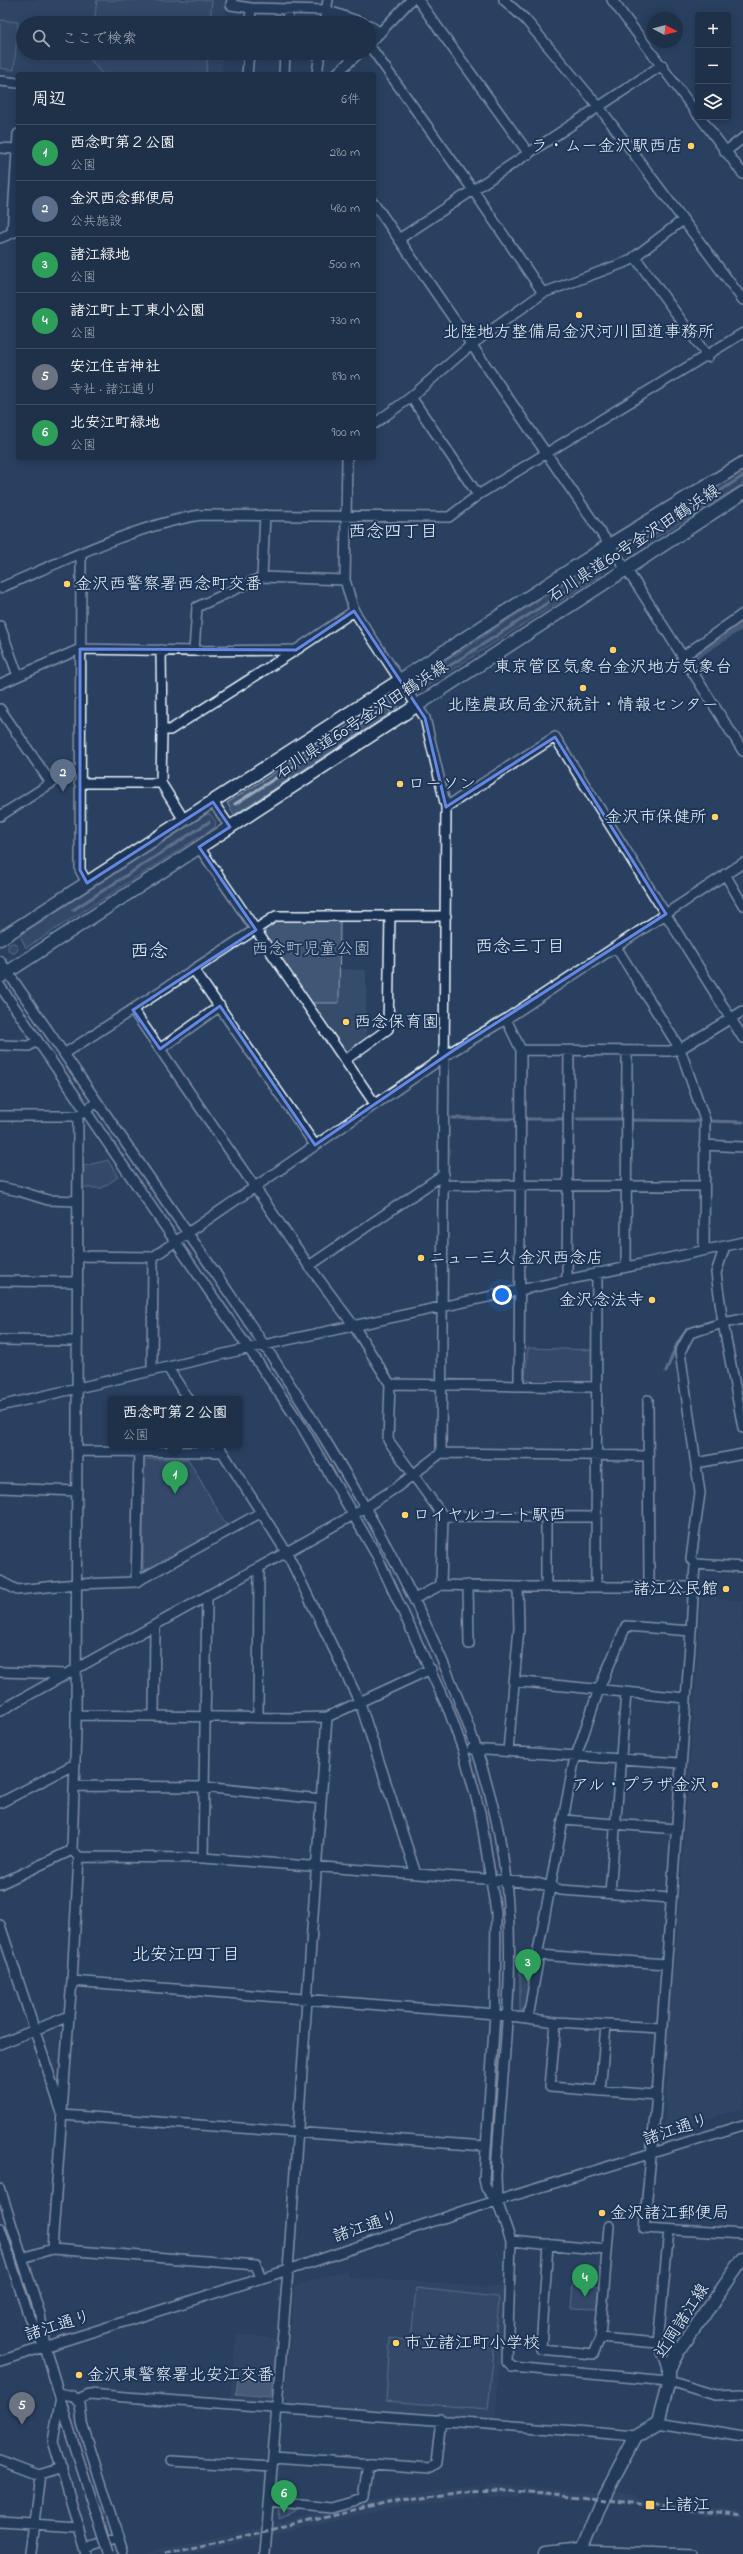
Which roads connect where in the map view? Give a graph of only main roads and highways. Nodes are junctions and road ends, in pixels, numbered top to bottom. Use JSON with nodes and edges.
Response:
{"nodes":[{"id":1,"x":743,"y":463,"type":"edge"},
{"id":2,"x":743,"y":493,"type":"edge"},
{"id":3,"x":0,"y":939,"type":"edge"},
{"id":4,"x":4,"y":975,"type":"edge"},
{"id":5,"x":743,"y":2259,"type":"edge"},
{"id":6,"x":544,"y":2554,"type":"edge"}],
"edges":[{"from":1,"to":3,"type":"main road","name":"石川県道60号金沢田鶴浜線"},
{"from":2,"to":4,"type":"main road","name":"石川県道60号金沢田鶴浜線"},
{"from":5,"to":6,"type":"main road","name":"近岡諸江線"}]}
